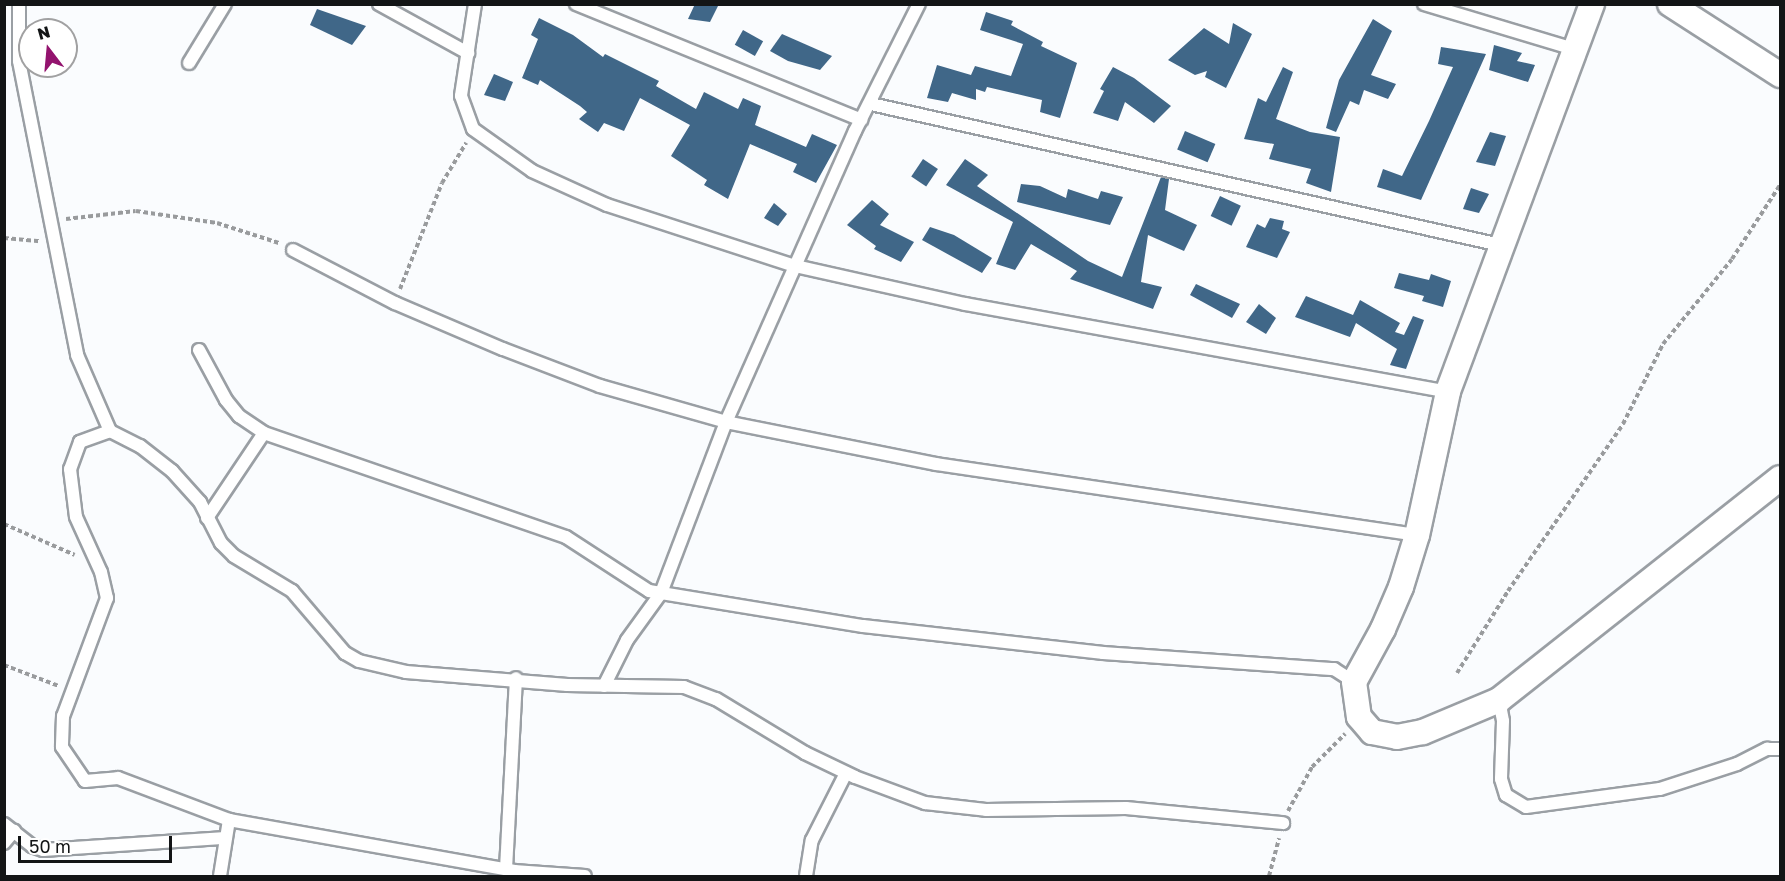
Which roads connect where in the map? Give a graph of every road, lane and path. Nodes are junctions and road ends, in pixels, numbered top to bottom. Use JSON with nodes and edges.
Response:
{"nodes":[{"id":1,"x":19,"y":4,"type":"edge"},
{"id":2,"x":225,"y":4,"type":"edge"},
{"id":3,"x":379,"y":4,"type":"edge"},
{"id":4,"x":475,"y":4,"type":"edge"},
{"id":5,"x":576,"y":4,"type":"edge"},
{"id":6,"x":919,"y":4,"type":"edge"},
{"id":7,"x":1424,"y":4,"type":"edge"},
{"id":8,"x":1592,"y":4,"type":"edge"},
{"id":9,"x":1680,"y":7,"type":"edge"},
{"id":10,"x":1577,"y":50,"type":"junction"},
{"id":11,"x":468,"y":52,"type":"junction"},
{"id":12,"x":189,"y":63,"type":"dead end"},
{"id":13,"x":1780,"y":75,"type":"edge"},
{"id":14,"x":871,"y":104,"type":"junction"},
{"id":15,"x":861,"y":120,"type":"junction"},
{"id":16,"x":473,"y":129,"type":"junction"},
{"id":17,"x":1780,"y":184,"type":"edge"},
{"id":18,"x":48,"y":221,"type":"junction"},
{"id":19,"x":4,"y":238,"type":"edge"},
{"id":20,"x":53,"y":243,"type":"junction"},
{"id":21,"x":1500,"y":246,"type":"junction"},
{"id":22,"x":293,"y":250,"type":"joint"},
{"id":23,"x":795,"y":266,"type":"junction"},
{"id":24,"x":394,"y":303,"type":"junction"},
{"id":25,"x":199,"y":350,"type":"dead end"},
{"id":26,"x":1448,"y":392,"type":"junction"},
{"id":27,"x":726,"y":422,"type":"junction"},
{"id":28,"x":110,"y":431,"type":"junction"},
{"id":29,"x":264,"y":433,"type":"junction"},
{"id":30,"x":1780,"y":478,"type":"edge"},
{"id":31,"x":207,"y":518,"type":"junction"},
{"id":32,"x":4,"y":524,"type":"edge"},
{"id":33,"x":1417,"y":535,"type":"junction"},
{"id":34,"x":98,"y":566,"type":"junction"},
{"id":35,"x":661,"y":593,"type":"junction"},
{"id":36,"x":4,"y":664,"type":"edge"},
{"id":37,"x":1457,"y":673,"type":"dead end"},
{"id":38,"x":516,"y":678,"type":"junction"},
{"id":39,"x":1354,"y":682,"type":"junction"},
{"id":40,"x":604,"y":686,"type":"junction"},
{"id":41,"x":73,"y":692,"type":"junction"},
{"id":42,"x":1499,"y":700,"type":"junction"},
{"id":43,"x":1359,"y":717,"type":"junction"},
{"id":44,"x":1780,"y":748,"type":"edge"},
{"id":45,"x":846,"y":773,"type":"junction"},
{"id":46,"x":229,"y":820,"type":"junction"},
{"id":47,"x":1283,"y":823,"type":"junction"},
{"id":48,"x":9,"y":828,"type":"edge"},
{"id":49,"x":226,"y":838,"type":"junction"},
{"id":50,"x":4,"y":843,"type":"edge"},
{"id":51,"x":511,"y":872,"type":"edge"},
{"id":52,"x":220,"y":876,"type":"edge"},
{"id":53,"x":585,"y":876,"type":"edge"},
{"id":54,"x":806,"y":876,"type":"edge"},
{"id":55,"x":1269,"y":876,"type":"edge"}],
"edges":[{"from":1,"to":18,"type":"lane"},
{"from":2,"to":12,"type":"lane"},
{"from":3,"to":11,"type":"lane"},
{"from":4,"to":11,"type":"lane"},
{"from":5,"to":15,"type":"lane"},
{"from":6,"to":14,"type":"lane"},
{"from":7,"to":10,"type":"lane"},
{"from":8,"to":10,"type":"street"},
{"from":9,"to":13,"type":"street"},
{"from":10,"to":21,"type":"street"},
{"from":11,"to":16,"type":"lane"},
{"from":14,"to":15,"type":"lane"},
{"from":14,"to":21,"type":"lane"},
{"from":15,"to":23,"type":"lane"},
{"from":16,"to":23,"type":"lane"},
{"from":16,"to":24,"type":"path"},
{"from":17,"to":37,"type":"path"},
{"from":18,"to":20,"type":"lane"},
{"from":18,"to":22,"type":"path"},
{"from":19,"to":20,"type":"path"},
{"from":20,"to":28,"type":"lane"},
{"from":21,"to":26,"type":"street"},
{"from":22,"to":24,"type":"lane"},
{"from":23,"to":26,"type":"lane"},
{"from":23,"to":27,"type":"lane"},
{"from":24,"to":27,"type":"lane"},
{"from":25,"to":29,"type":"lane"},
{"from":26,"to":33,"type":"street"},
{"from":27,"to":33,"type":"lane"},
{"from":27,"to":35,"type":"lane"},
{"from":28,"to":31,"type":"lane"},
{"from":28,"to":34,"type":"lane"},
{"from":29,"to":31,"type":"lane"},
{"from":29,"to":35,"type":"lane"},
{"from":30,"to":42,"type":"street"},
{"from":31,"to":38,"type":"lane"},
{"from":32,"to":34,"type":"path"},
{"from":33,"to":39,"type":"street"},
{"from":34,"to":41,"type":"lane"},
{"from":35,"to":39,"type":"lane"},
{"from":35,"to":40,"type":"lane"},
{"from":36,"to":41,"type":"path"},
{"from":38,"to":40,"type":"lane"},
{"from":38,"to":51,"type":"lane"},
{"from":39,"to":43,"type":"street"},
{"from":40,"to":45,"type":"lane"},
{"from":41,"to":46,"type":"lane"},
{"from":42,"to":43,"type":"street"},
{"from":42,"to":44,"type":"lane"},
{"from":43,"to":47,"type":"path"},
{"from":45,"to":47,"type":"lane"},
{"from":45,"to":54,"type":"lane"},
{"from":46,"to":49,"type":"lane"},
{"from":46,"to":51,"type":"lane"},
{"from":47,"to":55,"type":"path"},
{"from":48,"to":49,"type":"lane"},
{"from":48,"to":50,"type":"lane"},
{"from":49,"to":52,"type":"lane"},
{"from":51,"to":53,"type":"lane"}]}
